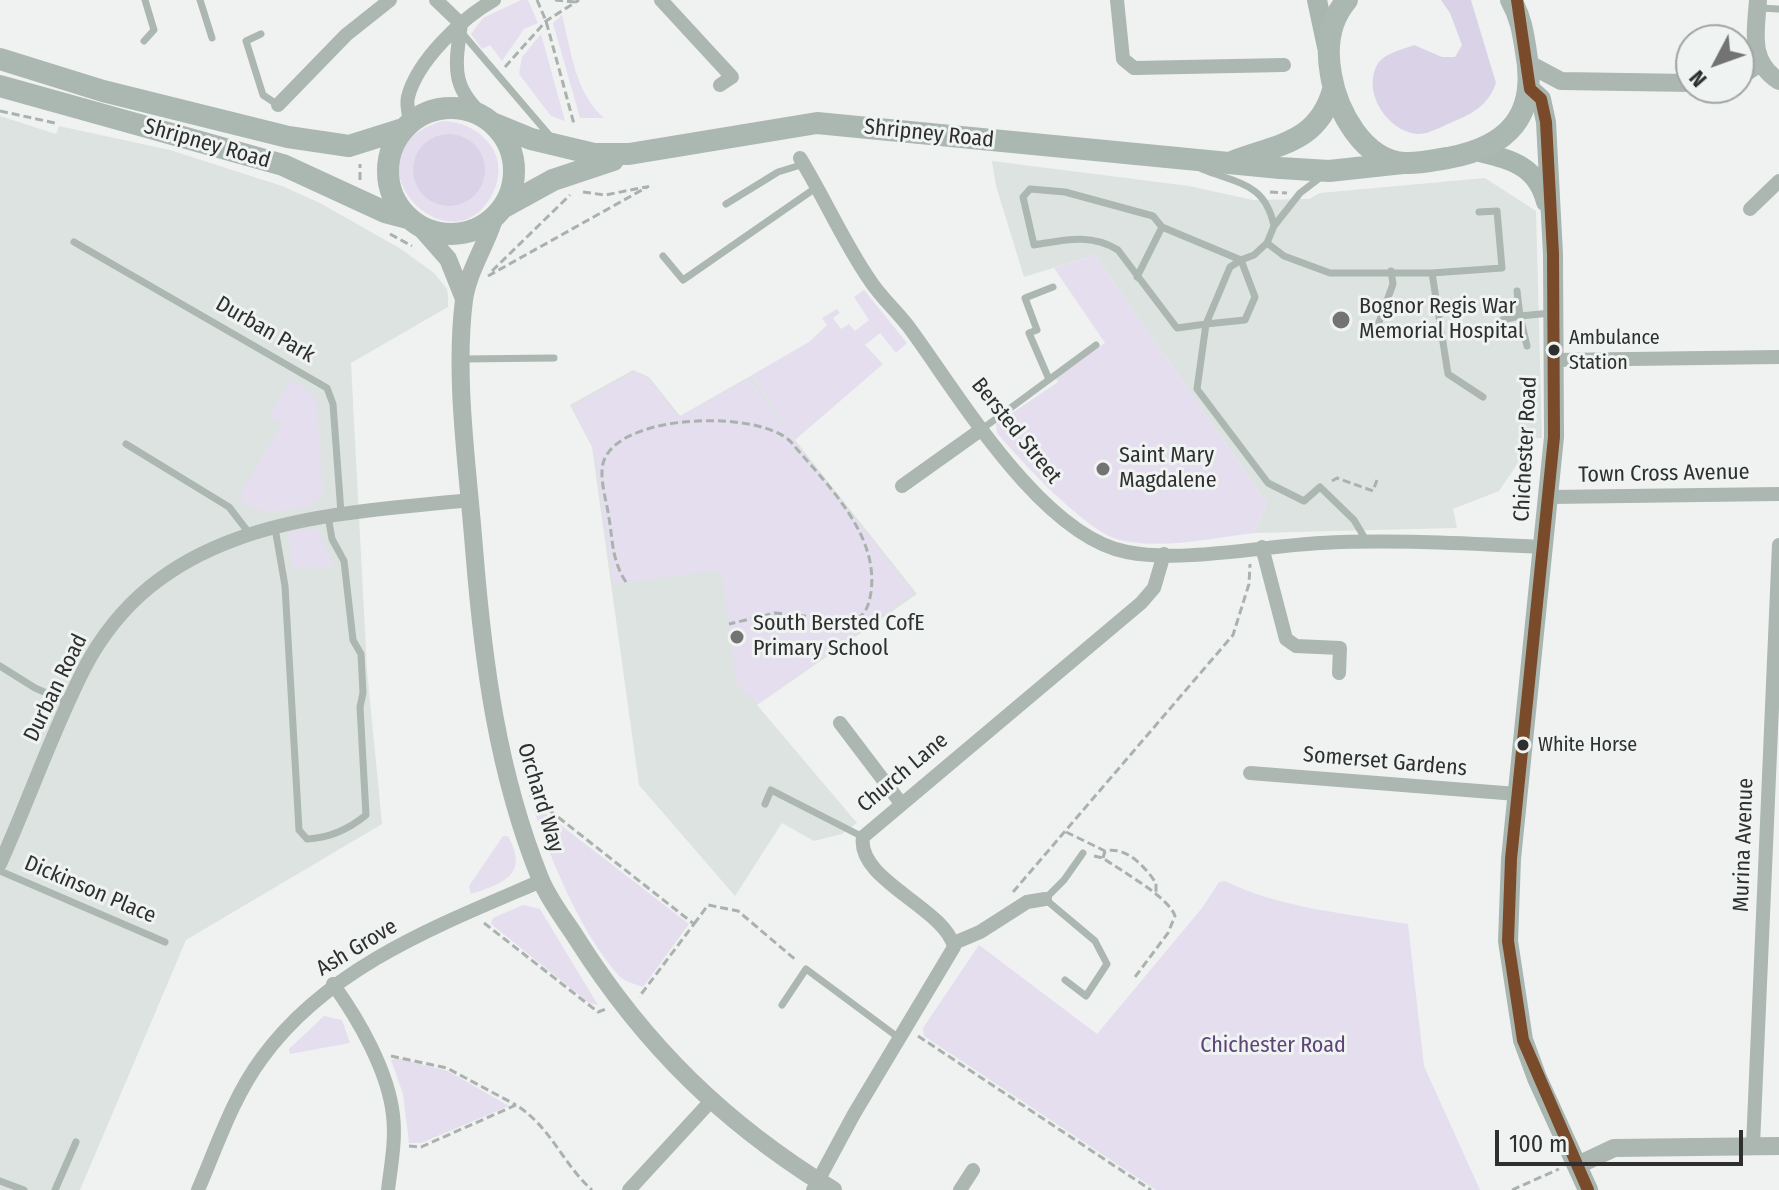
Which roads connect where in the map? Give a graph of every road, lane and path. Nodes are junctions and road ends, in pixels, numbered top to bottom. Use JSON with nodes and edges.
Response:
{"nodes":[{"id":1,"x":145,"y":0,"type":"edge"},
{"id":2,"x":200,"y":0,"type":"edge"},
{"id":3,"x":390,"y":0,"type":"edge"},
{"id":4,"x":436,"y":0,"type":"edge"},
{"id":5,"x":494,"y":0,"type":"edge"},
{"id":6,"x":537,"y":0,"type":"edge"},
{"id":7,"x":555,"y":0,"type":"edge"},
{"id":8,"x":661,"y":0,"type":"edge"},
{"id":9,"x":1117,"y":0,"type":"edge"},
{"id":10,"x":1317,"y":0,"type":"edge"},
{"id":11,"x":1347,"y":0,"type":"edge"},
{"id":12,"x":577,"y":1,"type":"edge"},
{"id":13,"x":1758,"y":4,"type":"edge"},
{"id":14,"x":1517,"y":6,"type":"edge"},
{"id":15,"x":1779,"y":9,"type":"edge"},
{"id":16,"x":546,"y":21,"type":"junction"},
{"id":17,"x":461,"y":28,"type":"junction"},
{"id":18,"x":261,"y":34,"type":"dead end"},
{"id":19,"x":212,"y":38,"type":"dead end"},
{"id":20,"x":144,"y":41,"type":"dead end"},
{"id":21,"x":1327,"y":47,"type":"junction"},
{"id":22,"x":0,"y":59,"type":"edge"},
{"id":23,"x":497,"y":60,"type":"dead end"},
{"id":24,"x":1760,"y":63,"type":"junction"},
{"id":25,"x":1529,"y":64,"type":"junction"},
{"id":26,"x":1284,"y":65,"type":"dead end"},
{"id":27,"x":1755,"y":66,"type":"edge"},
{"id":28,"x":1779,"y":81,"type":"edge"},
{"id":29,"x":1675,"y":83,"type":"edge"},
{"id":30,"x":720,"y":85,"type":"dead end"},
{"id":31,"x":0,"y":86,"type":"edge"},
{"id":32,"x":1530,"y":89,"type":"junction"},
{"id":33,"x":1333,"y":90,"type":"junction"},
{"id":34,"x":278,"y":105,"type":"joint"},
{"id":35,"x":0,"y":111,"type":"edge"},
{"id":36,"x":490,"y":122,"type":"junction"},
{"id":37,"x":574,"y":124,"type":"dead end"},
{"id":38,"x":66,"y":125,"type":"dead end"},
{"id":39,"x":407,"y":126,"type":"junction"},
{"id":40,"x":359,"y":145,"type":"junction"},
{"id":41,"x":560,"y":147,"type":"junction"},
{"id":42,"x":1480,"y":152,"type":"junction"},
{"id":43,"x":629,"y":154,"type":"junction"},
{"id":44,"x":802,"y":161,"type":"joint"},
{"id":45,"x":1184,"y":161,"type":"junction"},
{"id":46,"x":1230,"y":163,"type":"junction"},
{"id":47,"x":1403,"y":163,"type":"junction"},
{"id":48,"x":1329,"y":171,"type":"junction"},
{"id":49,"x":1779,"y":181,"type":"edge"},
{"id":50,"x":817,"y":187,"type":"junction"},
{"id":51,"x":576,"y":190,"type":"joint"},
{"id":52,"x":1267,"y":192,"type":"dead end"},
{"id":53,"x":1291,"y":193,"type":"dead end"},
{"id":54,"x":352,"y":197,"type":"junction"},
{"id":55,"x":726,"y":204,"type":"dead end"},
{"id":56,"x":1750,"y":209,"type":"dead end"},
{"id":57,"x":499,"y":212,"type":"junction"},
{"id":58,"x":1479,"y":212,"type":"dead end"},
{"id":59,"x":413,"y":222,"type":"junction"},
{"id":60,"x":1550,"y":222,"type":"junction"},
{"id":61,"x":1274,"y":226,"type":"junction"},
{"id":62,"x":1162,"y":227,"type":"junction"},
{"id":63,"x":383,"y":230,"type":"dead end"},
{"id":64,"x":74,"y":242,"type":"dead end"},
{"id":65,"x":1267,"y":243,"type":"junction"},
{"id":66,"x":422,"y":253,"type":"dead end"},
{"id":67,"x":663,"y":256,"type":"dead end"},
{"id":68,"x":1241,"y":260,"type":"junction"},
{"id":69,"x":1391,"y":271,"type":"junction"},
{"id":70,"x":1432,"y":273,"type":"junction"},
{"id":71,"x":1137,"y":277,"type":"junction"},
{"id":72,"x":1053,"y":287,"type":"dead end"},
{"id":73,"x":1517,"y":291,"type":"dead end"},
{"id":74,"x":464,"y":299,"type":"junction"},
{"id":75,"x":1554,"y":312,"type":"junction"},
{"id":76,"x":1520,"y":316,"type":"junction"},
{"id":77,"x":1502,"y":320,"type":"dead end"},
{"id":78,"x":1206,"y":324,"type":"junction"},
{"id":79,"x":1374,"y":336,"type":"dead end"},
{"id":80,"x":1096,"y":345,"type":"dead end"},
{"id":81,"x":1527,"y":346,"type":"dead end"},
{"id":82,"x":1779,"y":357,"type":"edge"},
{"id":83,"x":554,"y":358,"type":"dead end"},
{"id":84,"x":462,"y":359,"type":"junction"},
{"id":85,"x":1554,"y":360,"type":"junction"},
{"id":86,"x":1048,"y":377,"type":"junction"},
{"id":87,"x":1483,"y":397,"type":"dead end"},
{"id":88,"x":982,"y":429,"type":"junction"},
{"id":89,"x":126,"y":444,"type":"dead end"},
{"id":90,"x":1337,"y":478,"type":"dead end"},
{"id":91,"x":1377,"y":480,"type":"dead end"},
{"id":92,"x":902,"y":486,"type":"dead end"},
{"id":93,"x":1779,"y":494,"type":"edge"},
{"id":94,"x":1550,"y":497,"type":"junction"},
{"id":95,"x":470,"y":500,"type":"junction"},
{"id":96,"x":334,"y":514,"type":"junction"},
{"id":97,"x":275,"y":526,"type":"junction"},
{"id":98,"x":249,"y":533,"type":"junction"},
{"id":99,"x":1368,"y":542,"type":"junction"},
{"id":100,"x":1779,"y":545,"type":"edge"},
{"id":101,"x":1545,"y":547,"type":"junction"},
{"id":102,"x":1257,"y":548,"type":"junction"},
{"id":103,"x":1164,"y":554,"type":"junction"},
{"id":104,"x":626,"y":582,"type":"dead end"},
{"id":105,"x":729,"y":624,"type":"dead end"},
{"id":106,"x":0,"y":666,"type":"edge"},
{"id":107,"x":1339,"y":673,"type":"dead end"},
{"id":108,"x":69,"y":703,"type":"junction"},
{"id":109,"x":840,"y":723,"type":"dead end"},
{"id":110,"x":1250,"y":773,"type":"dead end"},
{"id":111,"x":506,"y":774,"type":"junction"},
{"id":112,"x":1517,"y":794,"type":"junction"},
{"id":113,"x":900,"y":802,"type":"junction"},
{"id":114,"x":765,"y":804,"type":"dead end"},
{"id":115,"x":863,"y":837,"type":"junction"},
{"id":116,"x":1083,"y":853,"type":"joint"},
{"id":117,"x":1103,"y":858,"type":"junction"},
{"id":118,"x":0,"y":864,"type":"edge"},
{"id":119,"x":0,"y":871,"type":"edge"},
{"id":120,"x":541,"y":881,"type":"junction"},
{"id":121,"x":1156,"y":894,"type":"junction"},
{"id":122,"x":1045,"y":899,"type":"junction"},
{"id":123,"x":1004,"y":901,"type":"dead end"},
{"id":124,"x":467,"y":914,"type":"junction"},
{"id":125,"x":694,"y":924,"type":"junction"},
{"id":126,"x":165,"y":942,"type":"dead end"},
{"id":127,"x":954,"y":943,"type":"junction"},
{"id":128,"x":806,"y":969,"type":"junction"},
{"id":129,"x":1135,"y":977,"type":"dead end"},
{"id":130,"x":1065,"y":980,"type":"dead end"},
{"id":131,"x":333,"y":984,"type":"junction"},
{"id":132,"x":782,"y":1005,"type":"dead end"},
{"id":133,"x":624,"y":1008,"type":"junction"},
{"id":134,"x":901,"y":1034,"type":"junction"},
{"id":135,"x":376,"y":1062,"type":"junction"},
{"id":136,"x":710,"y":1102,"type":"junction"},
{"id":137,"x":516,"y":1105,"type":"junction"},
{"id":138,"x":76,"y":1142,"type":"dead end"},
{"id":139,"x":394,"y":1145,"type":"junction"},
{"id":140,"x":1753,"y":1146,"type":"junction"},
{"id":141,"x":1779,"y":1146,"type":"edge"},
{"id":142,"x":1577,"y":1163,"type":"junction"},
{"id":143,"x":973,"y":1170,"type":"dead end"},
{"id":144,"x":0,"y":1181,"type":"edge"},
{"id":145,"x":821,"y":1187,"type":"edge"},
{"id":146,"x":24,"y":1190,"type":"edge"},
{"id":147,"x":55,"y":1190,"type":"edge"},
{"id":148,"x":198,"y":1190,"type":"edge"},
{"id":149,"x":388,"y":1190,"type":"edge"},
{"id":150,"x":592,"y":1190,"type":"edge"},
{"id":151,"x":629,"y":1190,"type":"edge"},
{"id":152,"x":960,"y":1190,"type":"edge"},
{"id":153,"x":1151,"y":1190,"type":"edge"},
{"id":154,"x":1512,"y":1190,"type":"edge"},
{"id":155,"x":1588,"y":1190,"type":"edge"}],
"edges":[{"from":1,"to":20,"type":"lane"},
{"from":2,"to":19,"type":"lane"},
{"from":3,"to":34,"type":"street"},
{"from":4,"to":17,"type":"street"},
{"from":5,"to":17,"type":"street"},
{"from":6,"to":16,"type":"path"},
{"from":7,"to":12,"type":"path"},
{"from":8,"to":30,"type":"street"},
{"from":9,"to":26,"type":"street"},
{"from":10,"to":21,"type":"main road"},
{"from":11,"to":21,"type":"main road"},
{"from":12,"to":16,"type":"path"},
{"from":13,"to":15,"type":"lane"},
{"from":13,"to":24,"type":"street"},
{"from":14,"to":25,"type":"main road"},
{"from":16,"to":23,"type":"path"},
{"from":16,"to":37,"type":"path"},
{"from":17,"to":36,"type":"street"},
{"from":17,"to":39,"type":"street"},
{"from":17,"to":41,"type":"lane"},
{"from":18,"to":34,"type":"lane"},
{"from":21,"to":33,"type":"main road"},
{"from":22,"to":40,"type":"main road","name":"Shripney Road"},
{"from":24,"to":27,"type":"street"},
{"from":24,"to":28,"type":"street"},
{"from":25,"to":29,"type":"street"},
{"from":25,"to":32,"type":"main road"},
{"from":31,"to":54,"type":"main road","name":"Shripney Road"},
{"from":32,"to":42,"type":"main road"},
{"from":32,"to":60,"type":"main road","name":"Chichester Road"},
{"from":33,"to":46,"type":"main road","name":"Shripney Road"},
{"from":33,"to":47,"type":"main road"},
{"from":35,"to":38,"type":"path"},
{"from":36,"to":39,"type":"main road","name":"Shripney Road"},
{"from":36,"to":41,"type":"main road","name":"Shripney Road"},
{"from":36,"to":57,"type":"main road"},
{"from":39,"to":40,"type":"main road","name":"Shripney Road"},
{"from":39,"to":59,"type":"main road"},
{"from":40,"to":54,"type":"path"},
{"from":41,"to":43,"type":"main road","name":"Shripney Road"},
{"from":42,"to":47,"type":"main road","name":"Shripney Road"},
{"from":42,"to":60,"type":"main road","name":"Chichester Road"},
{"from":43,"to":45,"type":"main road","name":"Shripney Road"},
{"from":43,"to":57,"type":"main road","name":"Shripney Road"},
{"from":44,"to":50,"type":"street","name":"Bersted Street"},
{"from":44,"to":55,"type":"lane"},
{"from":45,"to":46,"type":"main road","name":"Shripney Road"},
{"from":45,"to":61,"type":"lane"},
{"from":46,"to":48,"type":"main road","name":"Shripney Road"},
{"from":47,"to":48,"type":"main road","name":"Shripney Road"},
{"from":48,"to":61,"type":"lane"},
{"from":49,"to":56,"type":"street"},
{"from":50,"to":67,"type":"lane"},
{"from":50,"to":88,"type":"street","name":"Bersted Street"},
{"from":51,"to":51,"type":"path"},
{"from":52,"to":53,"type":"path"},
{"from":54,"to":59,"type":"main road","name":"Shripney Road"},
{"from":57,"to":59,"type":"main road","name":"Shripney Road"},
{"from":57,"to":74,"type":"street"},
{"from":58,"to":70,"type":"lane"},
{"from":59,"to":74,"type":"street"},
{"from":60,"to":75,"type":"main road","name":"Chichester Road"},
{"from":61,"to":65,"type":"lane"},
{"from":62,"to":68,"type":"lane"},
{"from":62,"to":71,"type":"lane"},
{"from":62,"to":71,"type":"lane"},
{"from":63,"to":66,"type":"path"},
{"from":64,"to":96,"type":"lane","name":"Durban Park"},
{"from":65,"to":68,"type":"lane"},
{"from":65,"to":69,"type":"lane"},
{"from":68,"to":78,"type":"lane"},
{"from":68,"to":78,"type":"lane"},
{"from":69,"to":70,"type":"lane"},
{"from":69,"to":79,"type":"lane"},
{"from":70,"to":87,"type":"lane"},
{"from":71,"to":78,"type":"lane"},
{"from":72,"to":86,"type":"lane"},
{"from":73,"to":76,"type":"lane"},
{"from":74,"to":84,"type":"street","name":"Orchard Way"},
{"from":75,"to":76,"type":"lane"},
{"from":75,"to":85,"type":"main road","name":"Chichester Road"},
{"from":76,"to":77,"type":"lane"},
{"from":76,"to":81,"type":"lane"},
{"from":78,"to":99,"type":"lane"},
{"from":80,"to":86,"type":"lane"},
{"from":82,"to":85,"type":"street"},
{"from":83,"to":84,"type":"lane"},
{"from":84,"to":95,"type":"street","name":"Orchard Way"},
{"from":85,"to":94,"type":"main road","name":"Chichester Road"},
{"from":86,"to":88,"type":"lane"},
{"from":88,"to":92,"type":"street"},
{"from":88,"to":103,"type":"street","name":"Bersted Street"},
{"from":89,"to":98,"type":"lane"},
{"from":90,"to":91,"type":"path"},
{"from":93,"to":94,"type":"street","name":"Town Cross Avenue"},
{"from":94,"to":101,"type":"main road","name":"Chichester Road"},
{"from":95,"to":96,"type":"street","name":"Durban Road"},
{"from":95,"to":111,"type":"street","name":"Orchard Way"},
{"from":96,"to":97,"type":"street","name":"Durban Road"},
{"from":96,"to":97,"type":"lane"},
{"from":97,"to":98,"type":"street","name":"Durban Road"},
{"from":98,"to":108,"type":"street","name":"Durban Road"},
{"from":99,"to":101,"type":"street","name":"Bersted Street"},
{"from":99,"to":102,"type":"street","name":"Bersted Street"},
{"from":100,"to":140,"type":"street","name":"Murina Avenue"},
{"from":101,"to":112,"type":"main road","name":"Chichester Road"},
{"from":102,"to":103,"type":"street","name":"Bersted Street"},
{"from":102,"to":107,"type":"street"},
{"from":102,"to":123,"type":"path"},
{"from":103,"to":113,"type":"street","name":"Church Lane"},
{"from":104,"to":105,"type":"path"},
{"from":106,"to":108,"type":"lane"},
{"from":108,"to":118,"type":"street","name":"Durban Road"},
{"from":109,"to":113,"type":"street"},
{"from":110,"to":112,"type":"street","name":"Somerset Gardens"},
{"from":111,"to":120,"type":"street","name":"Orchard Way"},
{"from":111,"to":125,"type":"path"},
{"from":112,"to":142,"type":"main road","name":"Chichester Road"},
{"from":113,"to":115,"type":"street","name":"Church Lane"},
{"from":114,"to":115,"type":"lane"},
{"from":115,"to":127,"type":"street","name":"Church Lane"},
{"from":116,"to":117,"type":"path"},
{"from":116,"to":122,"type":"lane"},
{"from":117,"to":121,"type":"path"},
{"from":117,"to":121,"type":"path"},
{"from":119,"to":126,"type":"lane","name":"Dickinson Place"},
{"from":120,"to":124,"type":"street","name":"Ash Grove"},
{"from":120,"to":133,"type":"street","name":"Orchard Way"},
{"from":121,"to":129,"type":"path"},
{"from":122,"to":127,"type":"street"},
{"from":122,"to":130,"type":"lane"},
{"from":124,"to":131,"type":"street","name":"Ash Grove"},
{"from":124,"to":133,"type":"path"},
{"from":125,"to":128,"type":"path"},
{"from":125,"to":133,"type":"path"},
{"from":127,"to":134,"type":"street"},
{"from":128,"to":132,"type":"lane"},
{"from":128,"to":134,"type":"lane"},
{"from":131,"to":135,"type":"street"},
{"from":131,"to":148,"type":"street","name":"Ash Grove"},
{"from":133,"to":136,"type":"street","name":"Orchard Way"},
{"from":134,"to":145,"type":"street"},
{"from":134,"to":153,"type":"path"},
{"from":135,"to":137,"type":"path"},
{"from":135,"to":139,"type":"street"},
{"from":136,"to":145,"type":"street","name":"Orchard Way"},
{"from":136,"to":151,"type":"street"},
{"from":137,"to":139,"type":"path"},
{"from":137,"to":150,"type":"path"},
{"from":138,"to":147,"type":"lane"},
{"from":139,"to":149,"type":"street"},
{"from":140,"to":141,"type":"street"},
{"from":140,"to":142,"type":"street"},
{"from":142,"to":154,"type":"path"},
{"from":142,"to":155,"type":"main road","name":"Chichester Road"},
{"from":143,"to":152,"type":"street"},
{"from":144,"to":146,"type":"lane"}]}
